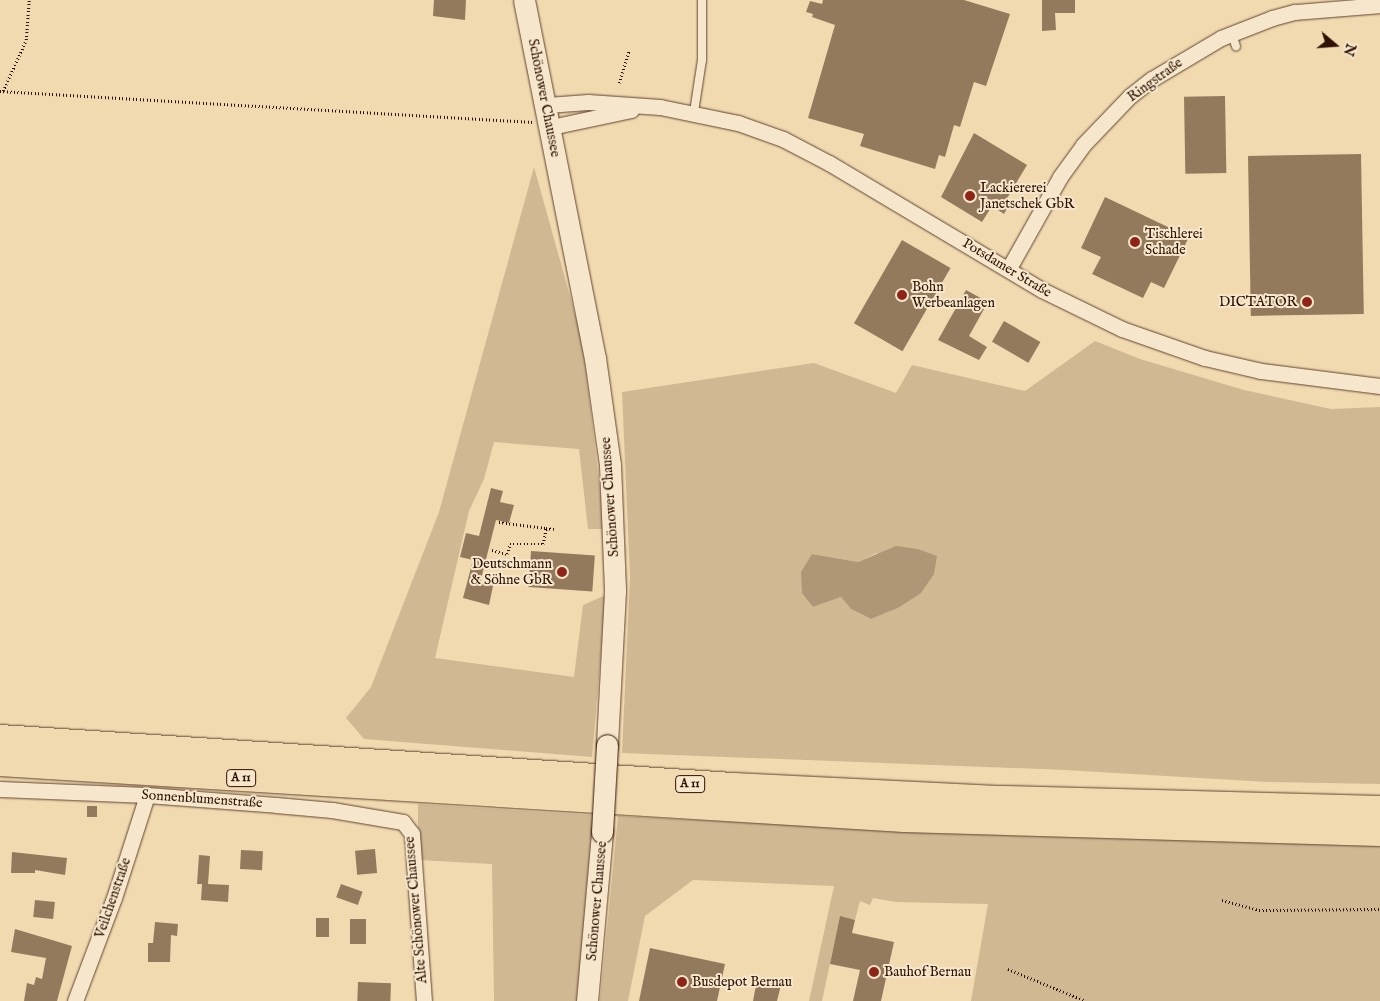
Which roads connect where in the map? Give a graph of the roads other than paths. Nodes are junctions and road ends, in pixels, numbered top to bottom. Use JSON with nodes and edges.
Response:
{"nodes":[{"id":1,"x":524,"y":0,"type":"edge"},
{"id":2,"x":702,"y":0,"type":"edge"},
{"id":3,"x":1380,"y":5,"type":"edge"},
{"id":4,"x":1293,"y":6,"type":"edge"},
{"id":5,"x":650,"y":107,"type":"junction"},
{"id":6,"x":694,"y":112,"type":"junction"},
{"id":7,"x":544,"y":118,"type":"junction"},
{"id":8,"x":1009,"y":268,"type":"junction"},
{"id":9,"x":1380,"y":386,"type":"edge"},
{"id":10,"x":0,"y":739,"type":"edge"},
{"id":11,"x":0,"y":762,"type":"edge"},
{"id":12,"x":0,"y":788,"type":"edge"},
{"id":13,"x":147,"y":795,"type":"junction"},
{"id":14,"x":1380,"y":810,"type":"edge"},
{"id":15,"x":403,"y":822,"type":"joint"},
{"id":16,"x":1380,"y":832,"type":"edge"},
{"id":17,"x":75,"y":1001,"type":"edge"},
{"id":18,"x":424,"y":1001,"type":"edge"},
{"id":19,"x":587,"y":1001,"type":"edge"}],
"edges":[{"from":1,"to":7,"type":"main road","name":"Schönower Chaussee"},
{"from":2,"to":6,"type":"lane"},
{"from":3,"to":4,"type":"street","name":"Ringstraße"},
{"from":4,"to":8,"type":"street","name":"Ringstraße"},
{"from":5,"to":6,"type":"street","name":"Potsdamer Straße"},
{"from":5,"to":7,"type":"street","name":"Potsdamer Straße"},
{"from":5,"to":7,"type":"street","name":"Potsdamer Straße"},
{"from":6,"to":8,"type":"street","name":"Potsdamer Straße"},
{"from":7,"to":19,"type":"main road","name":"Schönower Chaussee","bridge":true},
{"from":8,"to":9,"type":"street","name":"Potsdamer Straße"},
{"from":10,"to":14,"type":"highway","number":"A 11"},
{"from":11,"to":16,"type":"highway","number":"A 11"},
{"from":12,"to":13,"type":"street","name":"Sonnenblumenstraße"},
{"from":13,"to":15,"type":"street","name":"Sonnenblumenstraße"},
{"from":13,"to":17,"type":"street","name":"Veilchenstraße"},
{"from":15,"to":18,"type":"street","name":"Alte Schönower Chaussee"}]}
